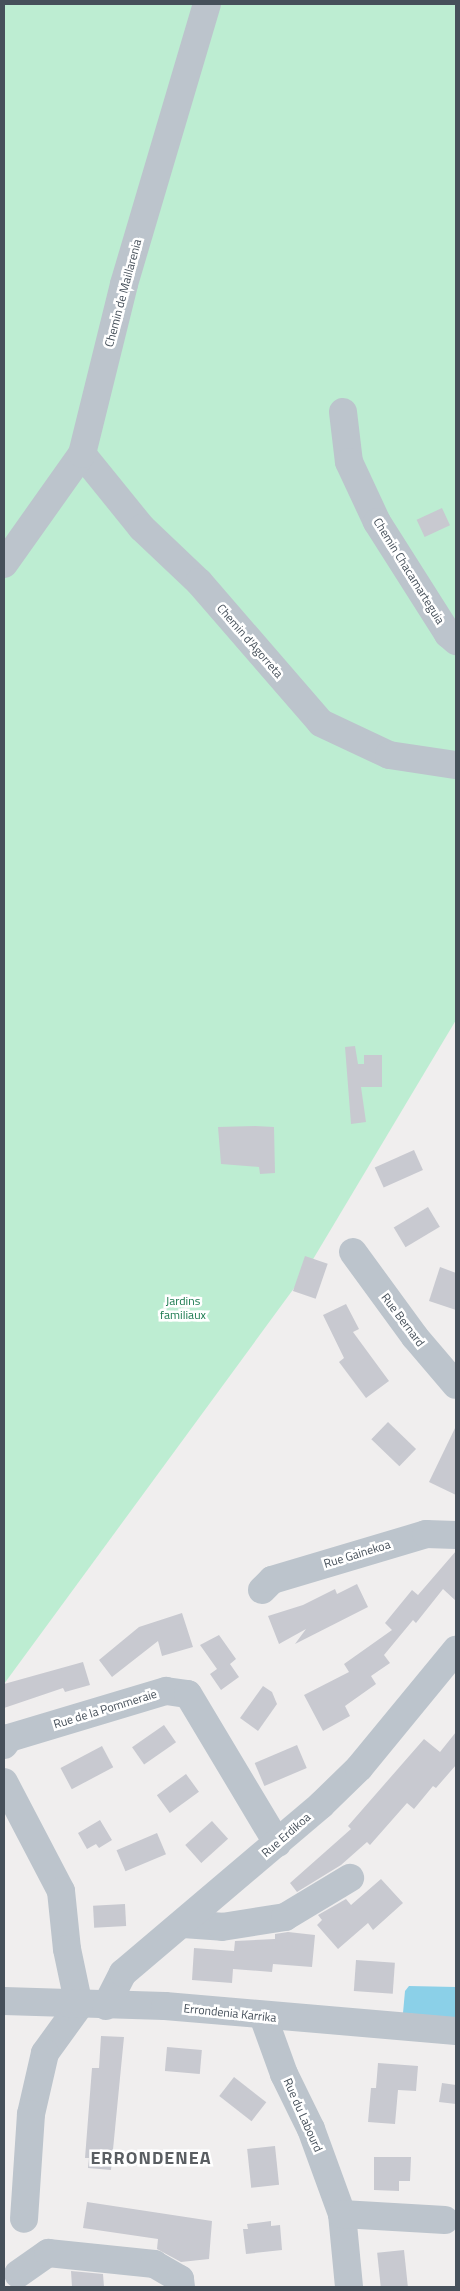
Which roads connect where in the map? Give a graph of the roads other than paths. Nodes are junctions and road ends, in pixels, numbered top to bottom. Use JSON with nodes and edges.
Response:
{"nodes":[{"id":1,"x":207,"y":4,"type":"edge"},
{"id":2,"x":344,"y":412,"type":"dead end"},
{"id":3,"x":82,"y":454,"type":"junction"},
{"id":4,"x":4,"y":564,"type":"edge"},
{"id":5,"x":456,"y":641,"type":"edge"},
{"id":6,"x":456,"y":765,"type":"edge"},
{"id":7,"x":353,"y":1252,"type":"dead end"},
{"id":8,"x":456,"y":1385,"type":"edge"},
{"id":9,"x":456,"y":1535,"type":"edge"},
{"id":10,"x":262,"y":1590,"type":"dead end"},
{"id":11,"x":456,"y":1650,"type":"edge"},
{"id":12,"x":4,"y":1746,"type":"edge"},
{"id":13,"x":4,"y":1782,"type":"edge"},
{"id":14,"x":277,"y":1843,"type":"junction"},
{"id":15,"x":350,"y":1878,"type":"dead end"},
{"id":16,"x":182,"y":1924,"type":"junction"},
{"id":17,"x":4,"y":2001,"type":"edge"},
{"id":18,"x":79,"y":2006,"type":"junction"},
{"id":19,"x":106,"y":2006,"type":"junction"},
{"id":20,"x":263,"y":2016,"type":"junction"},
{"id":21,"x":456,"y":2031,"type":"edge"},
{"id":22,"x":342,"y":2214,"type":"junction"},
{"id":23,"x":24,"y":2219,"type":"dead end"},
{"id":24,"x":445,"y":2220,"type":"dead end"},
{"id":25,"x":14,"y":2278,"type":"edge"},
{"id":26,"x":181,"y":2287,"type":"edge"},
{"id":27,"x":349,"y":2287,"type":"edge"}],
"edges":[{"from":1,"to":3,"type":"street","name":"Chemin de Maillarenia"},
{"from":2,"to":5,"type":"street","name":"Chemin Chacamarteguia"},
{"from":3,"to":4,"type":"street","name":"Chemin de Maillarenia"},
{"from":3,"to":6,"type":"street","name":"Chemin d'Agorreta"},
{"from":7,"to":8,"type":"street","name":"Rue Bernard"},
{"from":9,"to":10,"type":"street","name":"Rue Gainekoa"},
{"from":11,"to":14,"type":"street","name":"Rue Erdikoa"},
{"from":12,"to":14,"type":"street","name":"Rue de la Pommeraie"},
{"from":13,"to":18,"type":"street"},
{"from":14,"to":16,"type":"street","name":"Rue Erdikoa"},
{"from":15,"to":16,"type":"street"},
{"from":16,"to":19,"type":"street","name":"Rue Erdikoa"},
{"from":17,"to":18,"type":"street","name":"Errondenia Karrika"},
{"from":18,"to":19,"type":"street","name":"Errondenia Karrika"},
{"from":18,"to":23,"type":"street"},
{"from":19,"to":20,"type":"street","name":"Errondenia Karrika"},
{"from":20,"to":21,"type":"street","name":"Errondenia Karrika"},
{"from":20,"to":22,"type":"street","name":"Rue du Labourd"},
{"from":22,"to":24,"type":"street"},
{"from":22,"to":27,"type":"street","name":"Rue du Labourd"},
{"from":25,"to":26,"type":"street"}]}
